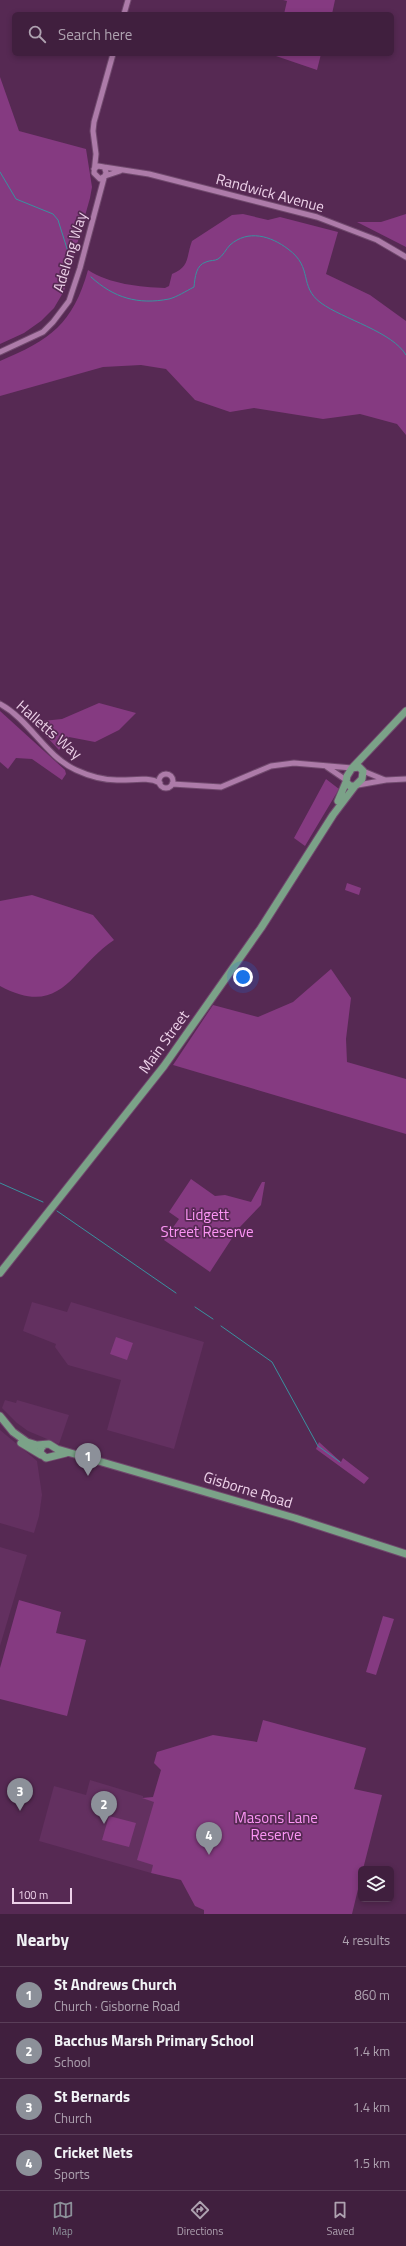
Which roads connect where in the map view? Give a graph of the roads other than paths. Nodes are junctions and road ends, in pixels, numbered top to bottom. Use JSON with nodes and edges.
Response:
{"nodes":[{"id":1,"x":128,"y":0,"type":"edge"},
{"id":2,"x":125,"y":12,"type":"edge"},
{"id":3,"x":112,"y":56,"type":"edge"},
{"id":4,"x":96,"y":154,"type":"junction"},
{"id":5,"x":103,"y":167,"type":"junction"},
{"id":6,"x":94,"y":169,"type":"junction"},
{"id":7,"x":122,"y":170,"type":"junction"},
{"id":8,"x":104,"y":177,"type":"junction"},
{"id":9,"x":96,"y":178,"type":"junction"},
{"id":10,"x":100,"y":195,"type":"junction"},
{"id":11,"x":406,"y":257,"type":"edge"},
{"id":12,"x":0,"y":352,"type":"edge"},
{"id":13,"x":0,"y":704,"type":"edge"},
{"id":14,"x":406,"y":711,"type":"edge"},
{"id":15,"x":384,"y":735,"type":"junction"},
{"id":16,"x":324,"y":766,"type":"junction"},
{"id":17,"x":353,"y":768,"type":"junction"},
{"id":18,"x":363,"y":770,"type":"junction"},
{"id":19,"x":406,"y":779,"type":"edge"},
{"id":20,"x":158,"y":780,"type":"junction"},
{"id":21,"x":386,"y":780,"type":"junction"},
{"id":22,"x":346,"y":781,"type":"junction"},
{"id":23,"x":172,"y":782,"type":"junction"},
{"id":24,"x":357,"y":786,"type":"junction"},
{"id":25,"x":333,"y":814,"type":"junction"},
{"id":26,"x":0,"y":1273,"type":"edge"},
{"id":27,"x":0,"y":1416,"type":"edge"},
{"id":28,"x":0,"y":1424,"type":"edge"},
{"id":29,"x":44,"y":1445,"type":"junction"},
{"id":30,"x":53,"y":1447,"type":"junction"},
{"id":31,"x":82,"y":1454,"type":"junction"},
{"id":32,"x":42,"y":1455,"type":"junction"},
{"id":33,"x":52,"y":1456,"type":"junction"},
{"id":34,"x":406,"y":1554,"type":"edge"}],
"edges":[{"from":1,"to":2,"type":"street"},
{"from":3,"to":4,"type":"street"},
{"from":4,"to":5,"type":"street"},
{"from":4,"to":6,"type":"street"},
{"from":5,"to":6,"type":"street"},
{"from":5,"to":7,"type":"street","name":"Randwick Avenue"},
{"from":5,"to":8,"type":"street"},
{"from":6,"to":9,"type":"street"},
{"from":7,"to":8,"type":"street","name":"Randwick Avenue"},
{"from":7,"to":11,"type":"street","name":"Randwick Avenue"},
{"from":8,"to":9,"type":"street"},
{"from":8,"to":10,"type":"street","name":"Adelong Way"},
{"from":9,"to":10,"type":"street","name":"Adelong Way"},
{"from":10,"to":12,"type":"street","name":"Adelong Way"},
{"from":13,"to":20,"type":"street","name":"Halletts Way"},
{"from":14,"to":15,"type":"main road"},
{"from":15,"to":17,"type":"main road"},
{"from":15,"to":18,"type":"main road"},
{"from":16,"to":17,"type":"street"},
{"from":16,"to":22,"type":"street"},
{"from":16,"to":23,"type":"street"},
{"from":17,"to":18,"type":"main road"},
{"from":17,"to":22,"type":"main road"},
{"from":18,"to":21,"type":"street"},
{"from":18,"to":24,"type":"main road"},
{"from":19,"to":21,"type":"street"},
{"from":20,"to":23,"type":"street"},
{"from":20,"to":23,"type":"street"},
{"from":21,"to":24,"type":"street"},
{"from":22,"to":24,"type":"main road"},
{"from":22,"to":25,"type":"main road","name":"Main Street"},
{"from":24,"to":25,"type":"main road","name":"Main Street"},
{"from":25,"to":26,"type":"main road","name":"Main Street"},
{"from":27,"to":29,"type":"main road"},
{"from":28,"to":32,"type":"main road"},
{"from":29,"to":30,"type":"main road"},
{"from":29,"to":32,"type":"main road"},
{"from":30,"to":31,"type":"main road","name":"Gisborne Road"},
{"from":30,"to":33,"type":"main road"},
{"from":31,"to":33,"type":"main road","name":"Gisborne Road"},
{"from":31,"to":34,"type":"main road","name":"Gisborne Road"},
{"from":32,"to":33,"type":"main road"}]}
